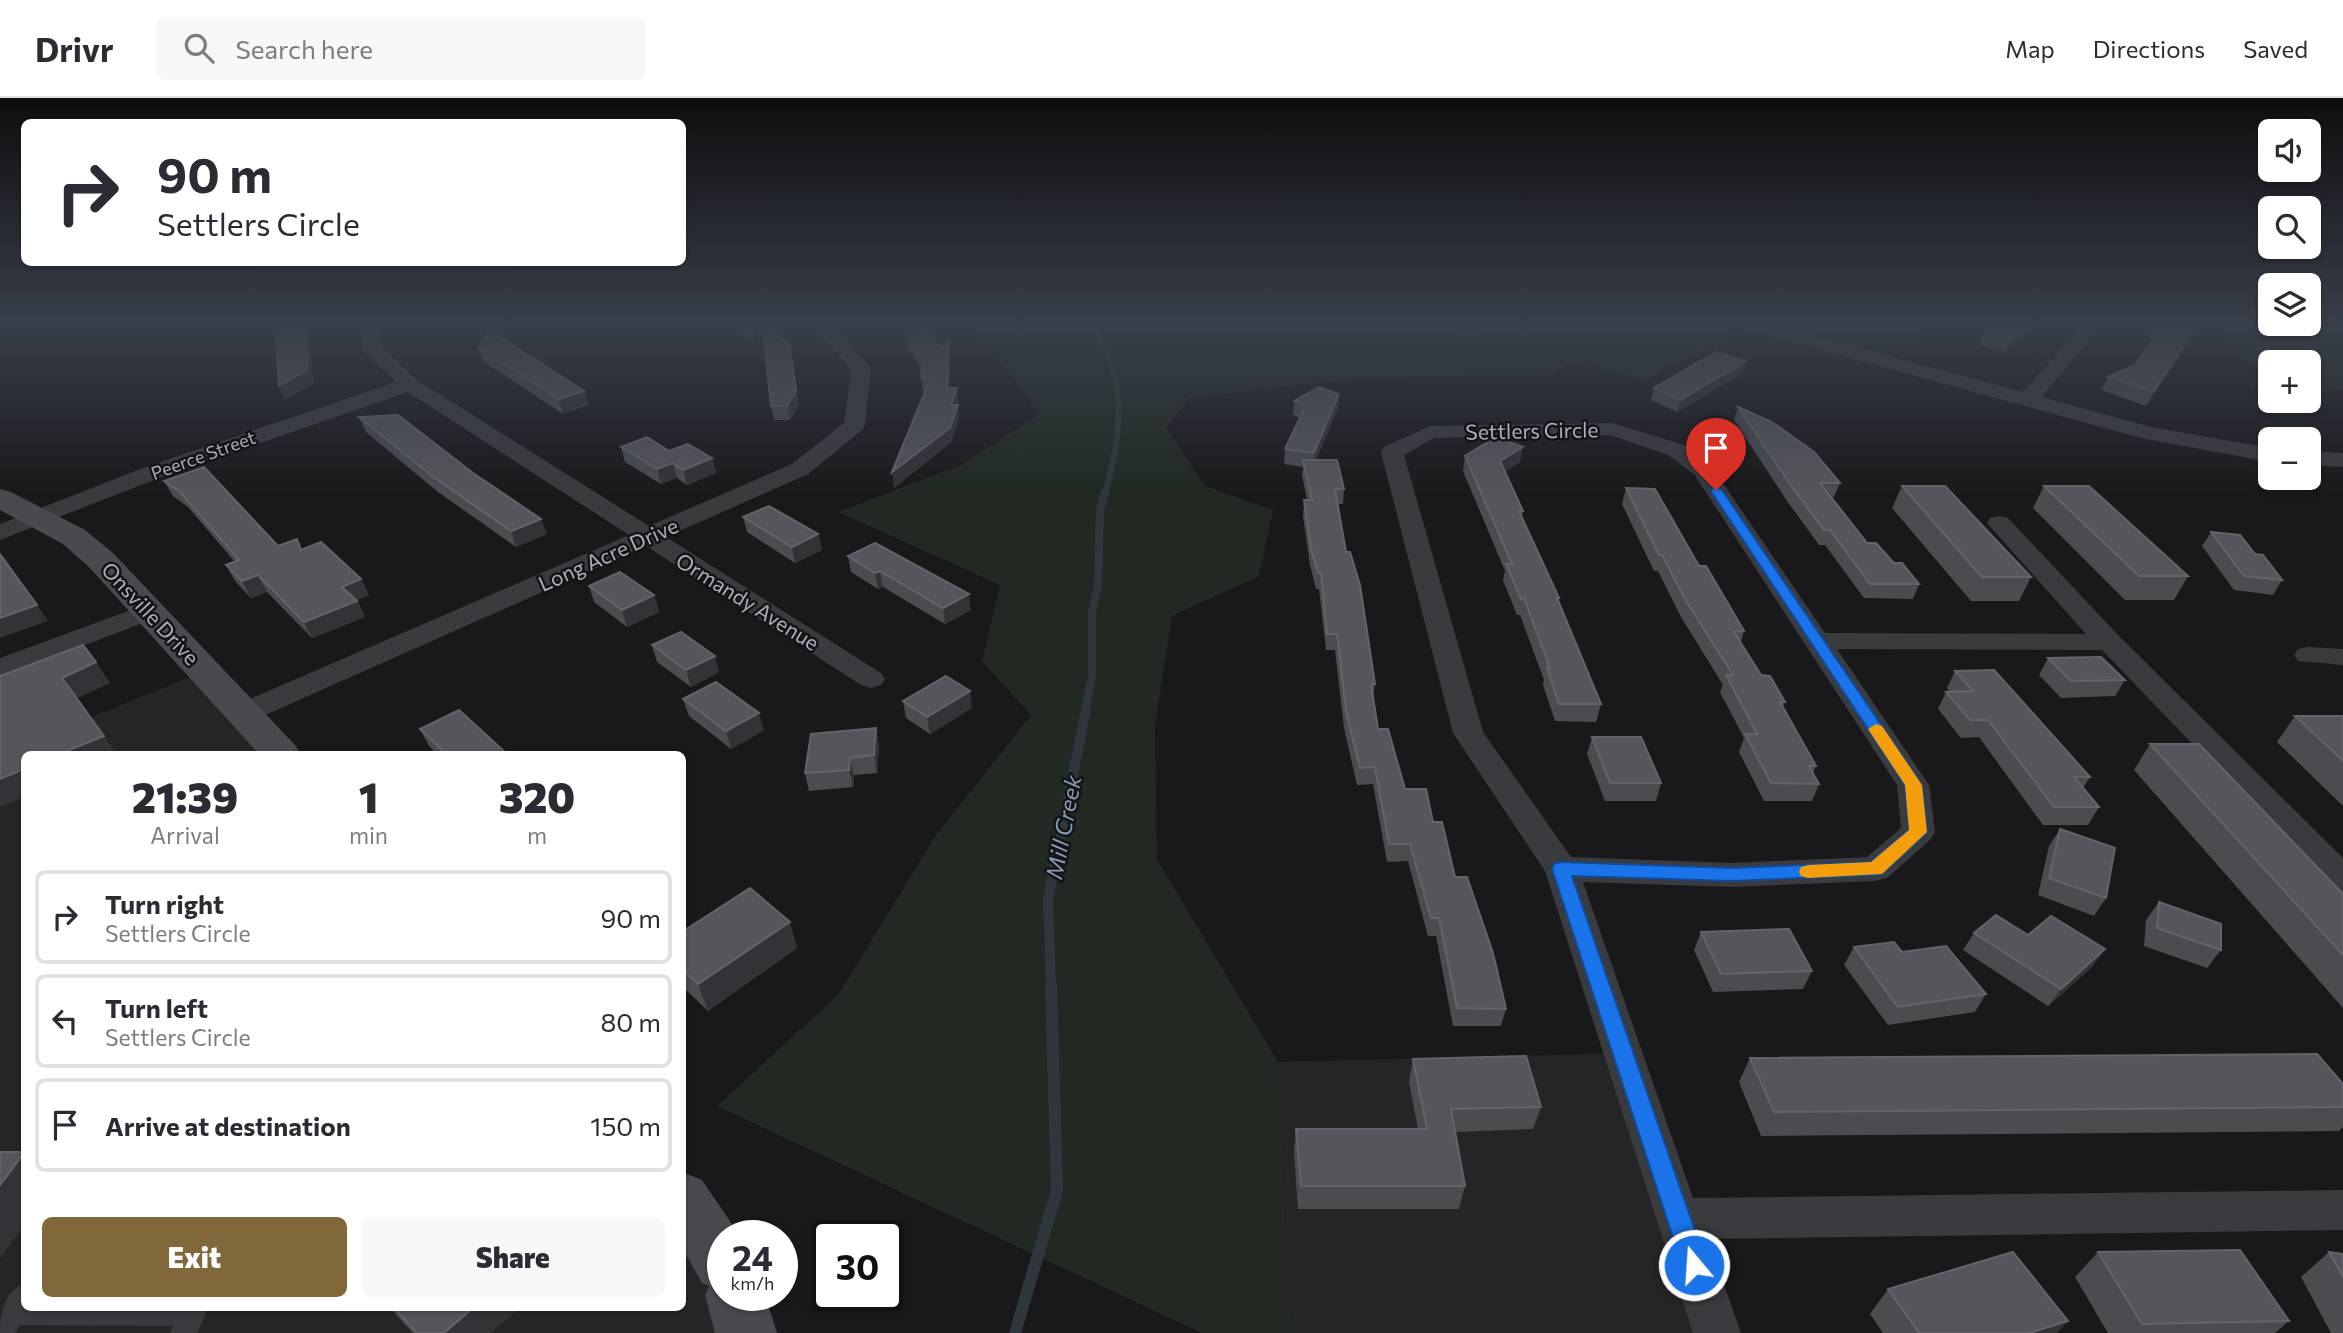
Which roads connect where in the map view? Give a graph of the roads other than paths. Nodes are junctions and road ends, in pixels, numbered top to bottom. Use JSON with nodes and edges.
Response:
{"nodes":[{"id":1,"x":405,"y":380,"type":"edge"},
{"id":2,"x":860,"y":380,"type":"edge"},
{"id":3,"x":1953,"y":380,"type":"edge"},
{"id":4,"x":2045,"y":380,"type":"edge"},
{"id":5,"x":410,"y":384,"type":"junction"},
{"id":6,"x":2027,"y":400,"type":"junction"},
{"id":7,"x":2258,"y":454,"type":"edge"},
{"id":8,"x":2321,"y":458,"type":"edge"},
{"id":9,"x":2343,"y":460,"type":"edge"},
{"id":10,"x":0,"y":498,"type":"edge"},
{"id":11,"x":42,"y":518,"type":"junction"},
{"id":12,"x":1999,"y":523,"type":"dead end"},
{"id":13,"x":0,"y":533,"type":"edge"},
{"id":14,"x":646,"y":537,"type":"junction"},
{"id":15,"x":150,"y":611,"type":"junction"},
{"id":16,"x":1817,"y":641,"type":"junction"},
{"id":17,"x":2109,"y":642,"type":"junction"},
{"id":18,"x":2308,"y":655,"type":"dead end"},
{"id":19,"x":2343,"y":657,"type":"edge"},
{"id":20,"x":0,"y":668,"type":"edge"},
{"id":21,"x":871,"y":679,"type":"dead end"},
{"id":22,"x":244,"y":713,"type":"junction"},
{"id":23,"x":278,"y":751,"type":"edge"},
{"id":24,"x":1561,"y":869,"type":"junction"},
{"id":25,"x":2343,"y":879,"type":"edge"},
{"id":26,"x":686,"y":1204,"type":"edge"},
{"id":27,"x":2343,"y":1210,"type":"edge"},
{"id":28,"x":1679,"y":1219,"type":"junction"},
{"id":29,"x":707,"y":1234,"type":"edge"},
{"id":30,"x":739,"y":1311,"type":"edge"},
{"id":31,"x":13,"y":1314,"type":"edge"},
{"id":32,"x":192,"y":1318,"type":"edge"},
{"id":33,"x":746,"y":1333,"type":"edge"},
{"id":34,"x":1717,"y":1333,"type":"edge"}],
"edges":[{"from":1,"to":5,"type":"street","name":"Ormandy Avenue"},
{"from":2,"to":14,"type":"street","name":"Long Acre Drive"},
{"from":3,"to":6,"type":"street"},
{"from":4,"to":6,"type":"street"},
{"from":5,"to":11,"type":"street","name":"Peerce Street"},
{"from":5,"to":14,"type":"street","name":"Ormandy Avenue"},
{"from":6,"to":7,"type":"street"},
{"from":8,"to":9,"type":"street"},
{"from":10,"to":11,"type":"street","name":"Onsville Drive"},
{"from":11,"to":13,"type":"street","name":"Peerce Street"},
{"from":11,"to":15,"type":"street","name":"Onsville Drive"},
{"from":12,"to":17,"type":"street"},
{"from":14,"to":21,"type":"street","name":"Ormandy Avenue"},
{"from":14,"to":22,"type":"street","name":"Long Acre Drive"},
{"from":15,"to":20,"type":"street"},
{"from":15,"to":22,"type":"street","name":"Onsville Drive"},
{"from":16,"to":17,"type":"street"},
{"from":16,"to":24,"type":"street","name":"Settlers Circle"},
{"from":16,"to":24,"type":"street","name":"Settlers Circle"},
{"from":17,"to":25,"type":"street"},
{"from":18,"to":19,"type":"street"},
{"from":22,"to":23,"type":"street","name":"Onsville Drive"},
{"from":24,"to":28,"type":"street","name":"Settlers Circle"},
{"from":26,"to":29,"type":"street"},
{"from":27,"to":28,"type":"street"},
{"from":28,"to":34,"type":"street","name":"Settlers Circle"},
{"from":30,"to":33,"type":"street"},
{"from":31,"to":32,"type":"lane"}]}
